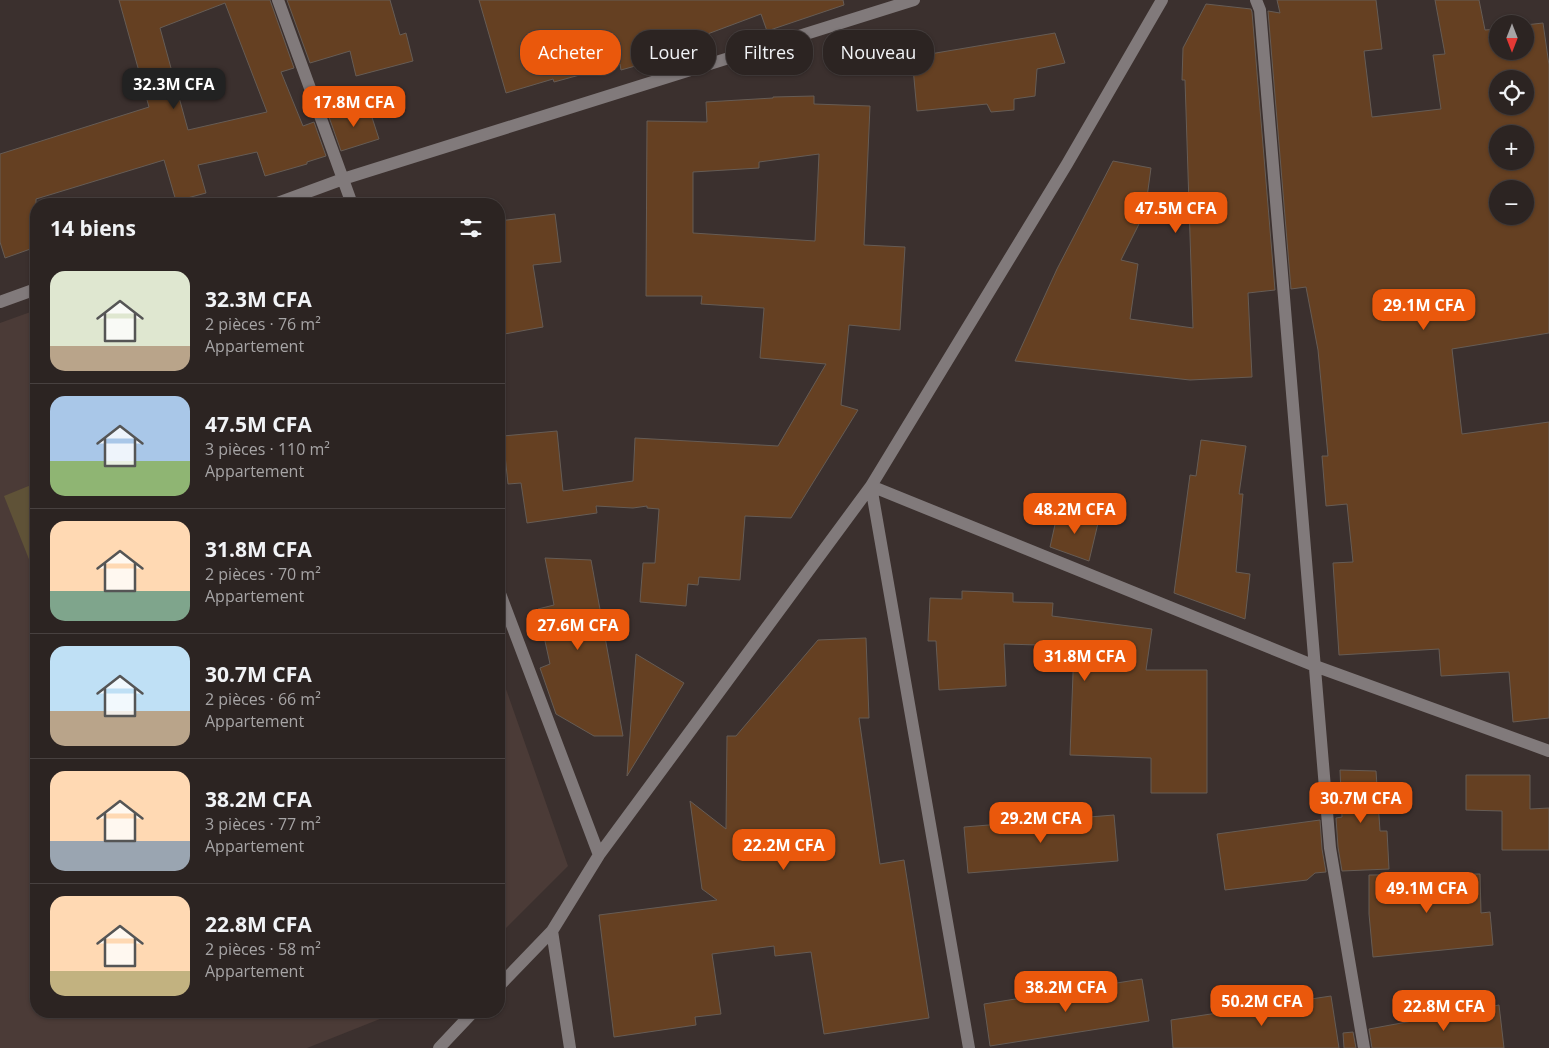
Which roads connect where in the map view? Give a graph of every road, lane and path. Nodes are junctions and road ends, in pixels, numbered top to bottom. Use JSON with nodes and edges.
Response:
{"nodes":[{"id":1,"x":278,"y":0,"type":"edge"},
{"id":2,"x":914,"y":0,"type":"edge"},
{"id":3,"x":1162,"y":0,"type":"edge"},
{"id":4,"x":1256,"y":0,"type":"edge"},
{"id":5,"x":343,"y":179,"type":"junction"},
{"id":6,"x":291,"y":198,"type":"edge"},
{"id":7,"x":350,"y":198,"type":"edge"},
{"id":8,"x":30,"y":291,"type":"edge"},
{"id":9,"x":0,"y":302,"type":"edge"},
{"id":10,"x":871,"y":486,"type":"junction"},
{"id":11,"x":505,"y":607,"type":"edge"},
{"id":12,"x":1315,"y":666,"type":"junction"},
{"id":13,"x":1549,"y":751,"type":"edge"},
{"id":14,"x":599,"y":855,"type":"junction"},
{"id":15,"x":552,"y":931,"type":"junction"},
{"id":16,"x":505,"y":980,"type":"edge"},
{"id":17,"x":467,"y":1018,"type":"edge"},
{"id":18,"x":439,"y":1048,"type":"edge"},
{"id":19,"x":570,"y":1048,"type":"edge"},
{"id":20,"x":969,"y":1048,"type":"edge"},
{"id":21,"x":1364,"y":1048,"type":"edge"}],
"edges":[{"from":1,"to":5,"type":"street"},
{"from":2,"to":5,"type":"street"},
{"from":3,"to":10,"type":"street"},
{"from":4,"to":12,"type":"street"},
{"from":5,"to":6,"type":"street"},
{"from":5,"to":7,"type":"street"},
{"from":8,"to":9,"type":"street"},
{"from":10,"to":12,"type":"street"},
{"from":10,"to":14,"type":"street"},
{"from":10,"to":20,"type":"street"},
{"from":11,"to":14,"type":"street"},
{"from":12,"to":13,"type":"street"},
{"from":12,"to":21,"type":"street"},
{"from":14,"to":15,"type":"street"},
{"from":15,"to":16,"type":"street"},
{"from":15,"to":19,"type":"street"},
{"from":17,"to":18,"type":"street"}]}
